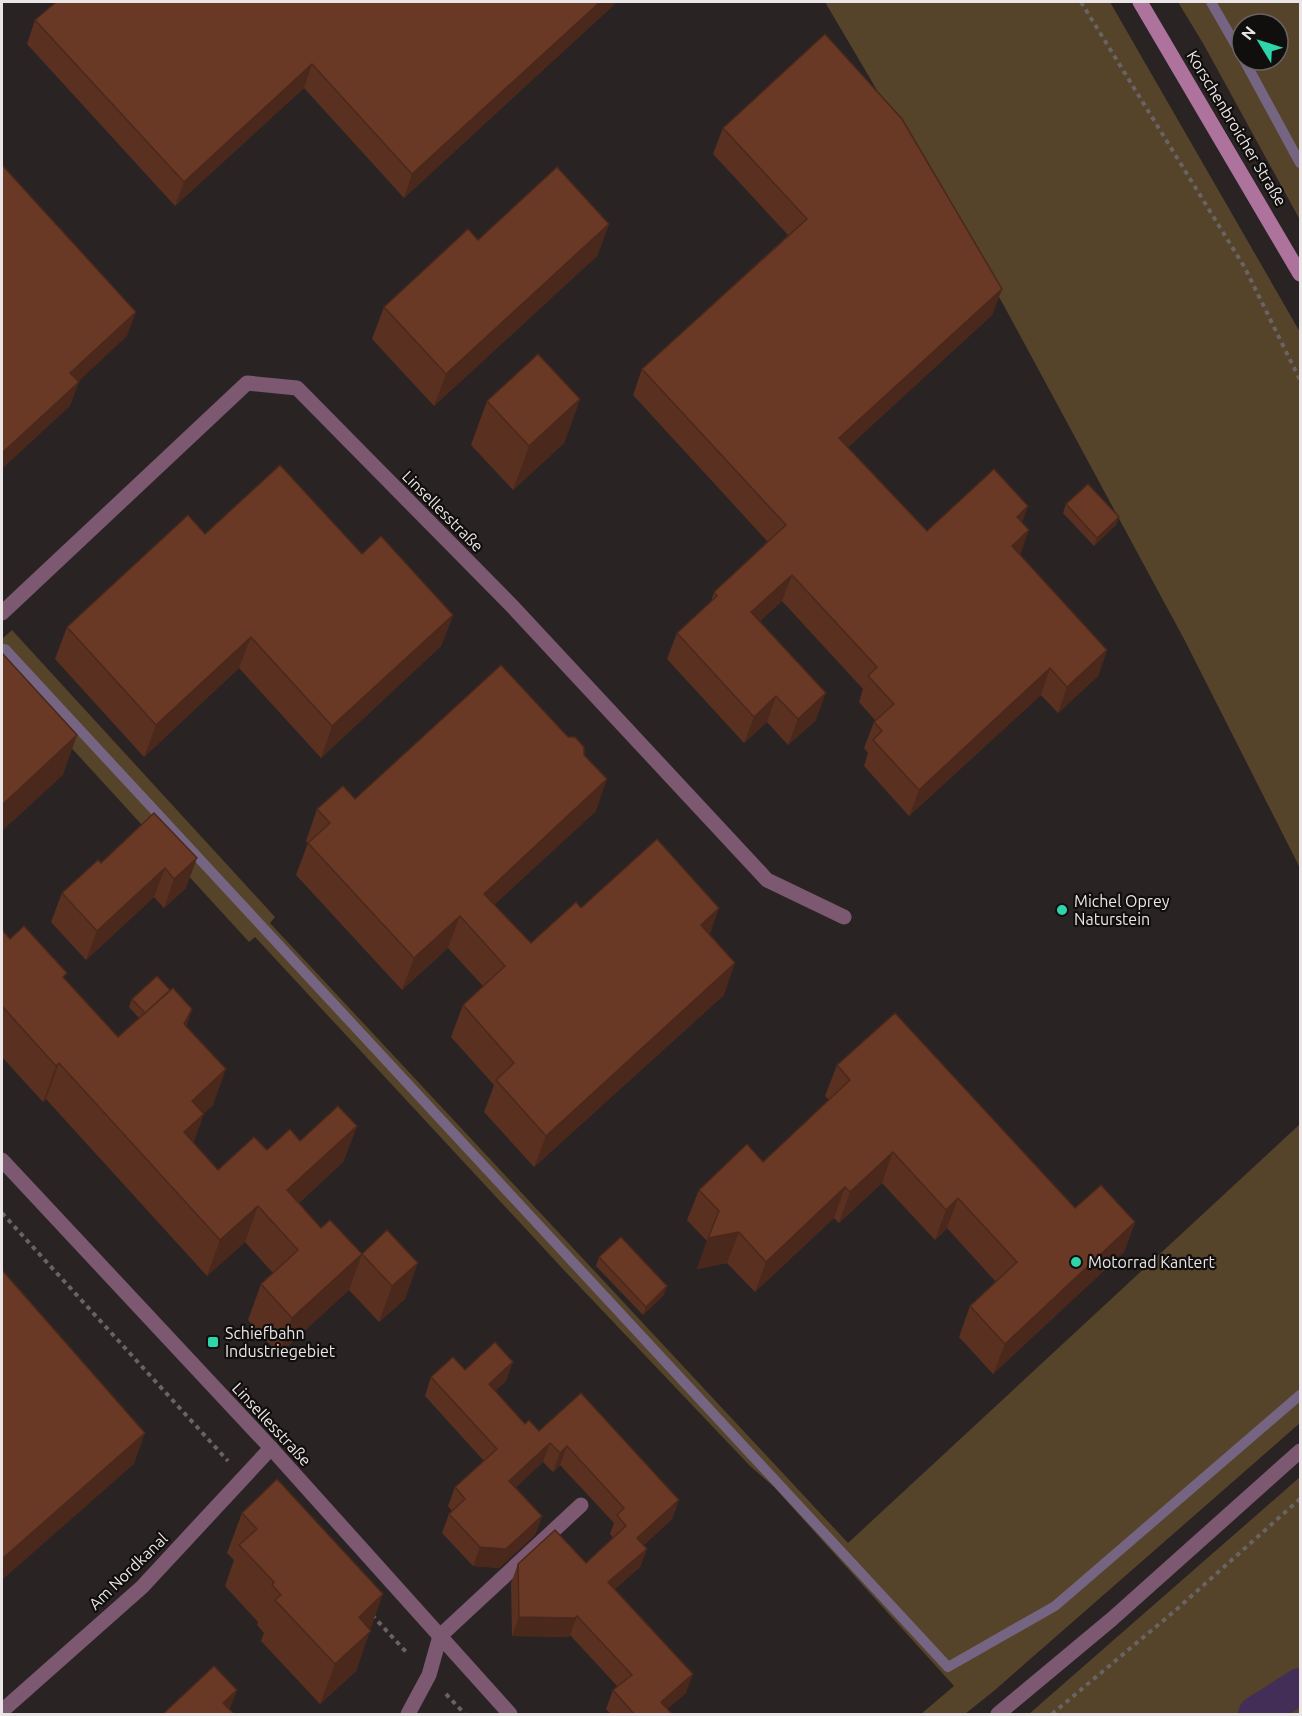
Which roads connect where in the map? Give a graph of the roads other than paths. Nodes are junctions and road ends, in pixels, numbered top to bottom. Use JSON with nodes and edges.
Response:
{"nodes":[{"id":1,"x":1140,"y":2,"type":"edge"},
{"id":2,"x":1300,"y":274,"type":"edge"},
{"id":3,"x":2,"y":613,"type":"edge"},
{"id":4,"x":844,"y":917,"type":"dead end"},
{"id":5,"x":2,"y":1160,"type":"edge"},
{"id":6,"x":271,"y":1448,"type":"junction"},
{"id":7,"x":1300,"y":1451,"type":"edge"},
{"id":8,"x":582,"y":1505,"type":"dead end"},
{"id":9,"x":440,"y":1636,"type":"junction"},
{"id":10,"x":2,"y":1711,"type":"edge"},
{"id":11,"x":408,"y":1714,"type":"edge"},
{"id":12,"x":510,"y":1714,"type":"edge"},
{"id":13,"x":998,"y":1714,"type":"edge"}],
"edges":[{"from":1,"to":2,"type":"main road","name":"Korschenbroicher Straße"},
{"from":3,"to":4,"type":"street","name":"Linsellesstraße"},
{"from":5,"to":6,"type":"street","name":"Linsellesstraße"},
{"from":6,"to":9,"type":"street","name":"Linsellesstraße"},
{"from":6,"to":10,"type":"street","name":"Am Nordkanal"},
{"from":7,"to":13,"type":"street"},
{"from":8,"to":9,"type":"street"},
{"from":9,"to":11,"type":"street"},
{"from":9,"to":12,"type":"street","name":"Linsellesstraße"}]}
